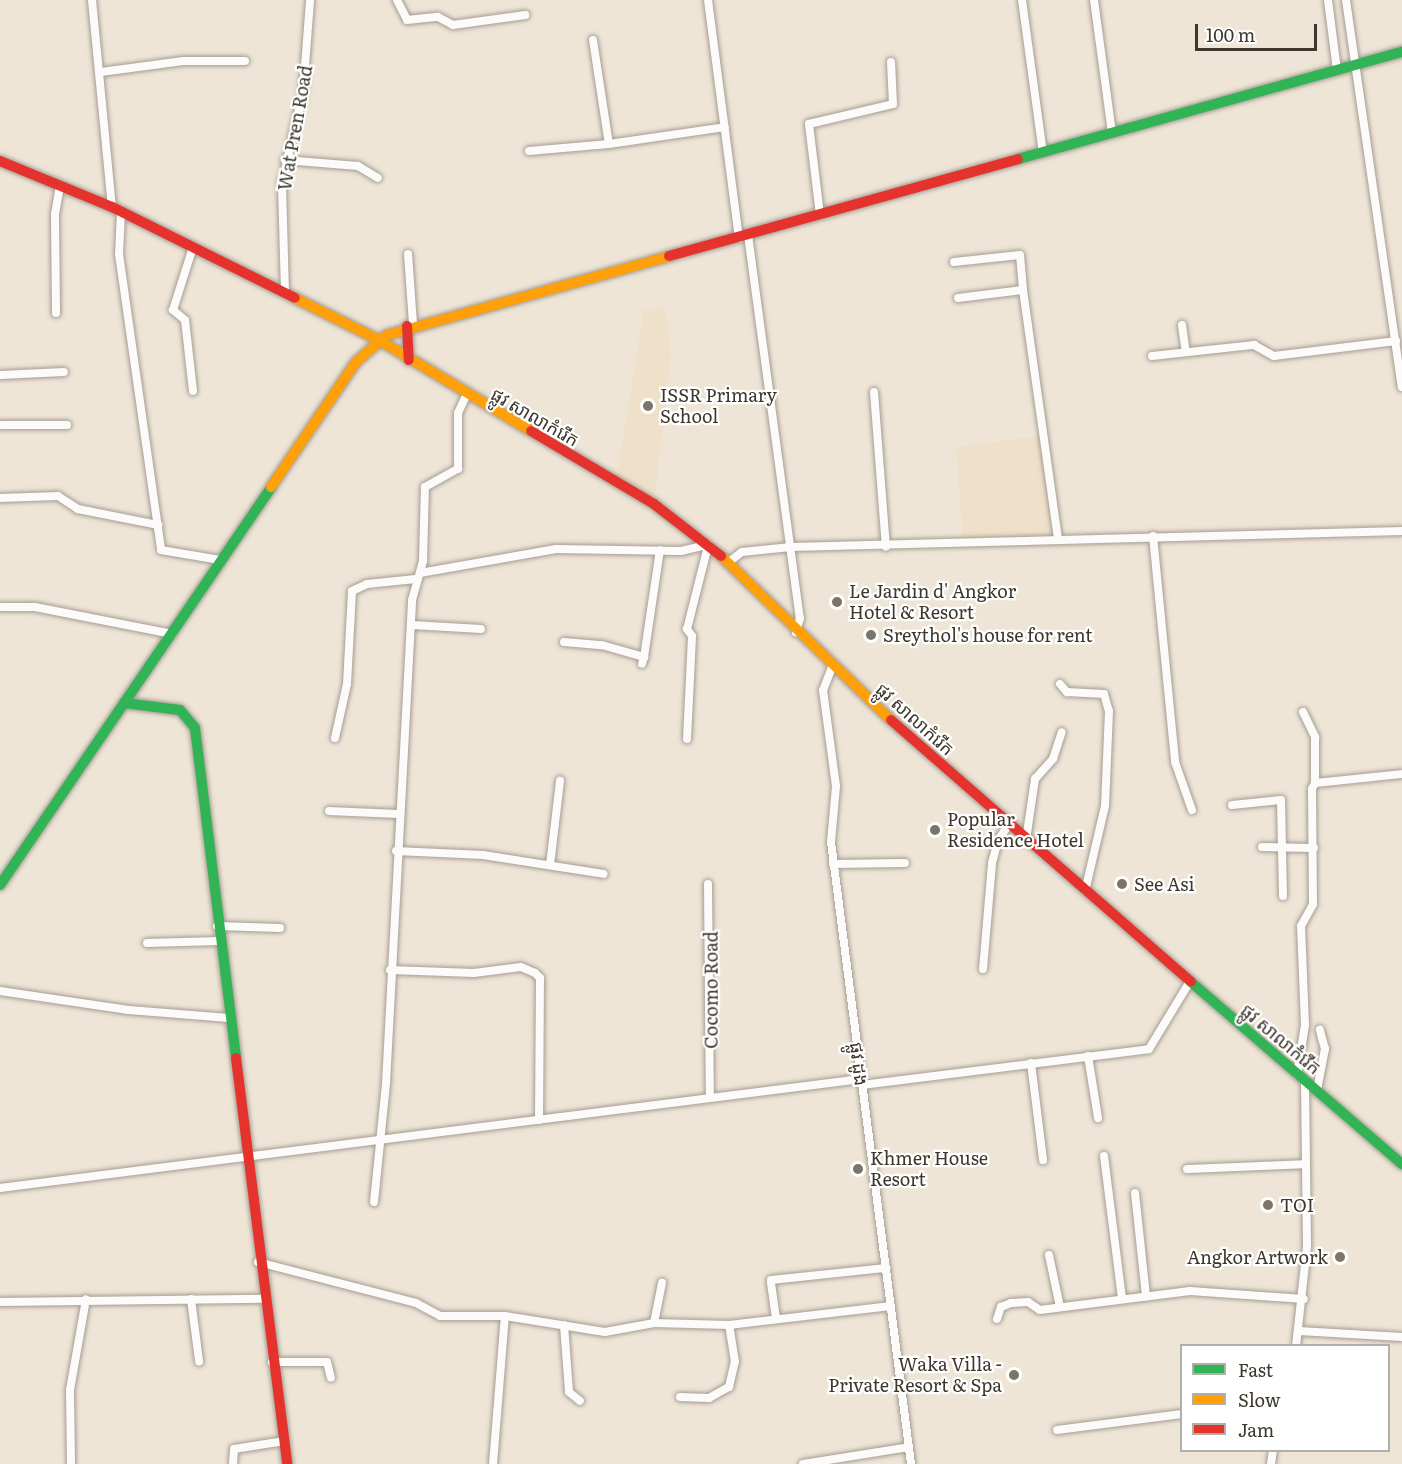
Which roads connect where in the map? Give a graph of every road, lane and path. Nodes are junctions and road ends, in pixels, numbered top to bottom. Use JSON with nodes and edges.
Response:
{"nodes":[{"id":1,"x":92,"y":0,"type":"edge"},
{"id":2,"x":310,"y":0,"type":"edge"},
{"id":3,"x":397,"y":0,"type":"edge"},
{"id":4,"x":708,"y":0,"type":"edge"},
{"id":5,"x":1022,"y":0,"type":"edge"},
{"id":6,"x":1094,"y":0,"type":"edge"},
{"id":7,"x":1328,"y":0,"type":"edge"},
{"id":8,"x":1346,"y":0,"type":"edge"},
{"id":9,"x":525,"y":15,"type":"dead end"},
{"id":10,"x":593,"y":40,"type":"dead end"},
{"id":11,"x":1402,"y":52,"type":"edge"},
{"id":12,"x":245,"y":61,"type":"dead end"},
{"id":13,"x":891,"y":62,"type":"dead end"},
{"id":14,"x":1355,"y":65,"type":"junction"},
{"id":15,"x":1337,"y":70,"type":"junction"},
{"id":16,"x":101,"y":72,"type":"junction"},
{"id":17,"x":725,"y":126,"type":"junction"},
{"id":18,"x":1112,"y":133,"type":"junction"},
{"id":19,"x":609,"y":144,"type":"junction"},
{"id":20,"x":529,"y":151,"type":"dead end"},
{"id":21,"x":1043,"y":153,"type":"junction"},
{"id":22,"x":0,"y":160,"type":"edge"},
{"id":23,"x":285,"y":160,"type":"junction"},
{"id":24,"x":378,"y":178,"type":"dead end"},
{"id":25,"x":58,"y":193,"type":"junction"},
{"id":26,"x":117,"y":209,"type":"junction"},
{"id":27,"x":820,"y":215,"type":"junction"},
{"id":28,"x":743,"y":237,"type":"junction"},
{"id":29,"x":193,"y":247,"type":"junction"},
{"id":30,"x":408,"y":254,"type":"dead end"},
{"id":31,"x":954,"y":262,"type":"dead end"},
{"id":32,"x":1023,"y":290,"type":"junction"},
{"id":33,"x":285,"y":292,"type":"junction"},
{"id":34,"x":958,"y":298,"type":"dead end"},
{"id":35,"x":56,"y":313,"type":"dead end"},
{"id":36,"x":410,"y":325,"type":"junction"},
{"id":37,"x":1182,"y":325,"type":"dead end"},
{"id":38,"x":379,"y":340,"type":"junction"},
{"id":39,"x":1396,"y":341,"type":"junction"},
{"id":40,"x":1186,"y":352,"type":"junction"},
{"id":41,"x":1152,"y":356,"type":"dead end"},
{"id":42,"x":409,"y":360,"type":"junction"},
{"id":43,"x":64,"y":372,"type":"dead end"},
{"id":44,"x":0,"y":375,"type":"edge"},
{"id":45,"x":1402,"y":387,"type":"edge"},
{"id":46,"x":193,"y":391,"type":"dead end"},
{"id":47,"x":873,"y":392,"type":"dead end"},
{"id":48,"x":466,"y":396,"type":"junction"},
{"id":49,"x":67,"y":424,"type":"dead end"},
{"id":50,"x":0,"y":425,"type":"edge"},
{"id":51,"x":0,"y":498,"type":"edge"},
{"id":52,"x":158,"y":525,"type":"junction"},
{"id":53,"x":1402,"y":531,"type":"edge"},
{"id":54,"x":1153,"y":536,"type":"junction"},
{"id":55,"x":1058,"y":539,"type":"junction"},
{"id":56,"x":708,"y":546,"type":"junction"},
{"id":57,"x":791,"y":547,"type":"junction"},
{"id":58,"x":886,"y":547,"type":"junction"},
{"id":59,"x":660,"y":550,"type":"junction"},
{"id":60,"x":220,"y":560,"type":"junction"},
{"id":61,"x":729,"y":562,"type":"junction"},
{"id":62,"x":418,"y":576,"type":"junction"},
{"id":63,"x":0,"y":607,"type":"edge"},
{"id":64,"x":412,"y":625,"type":"junction"},
{"id":65,"x":481,"y":629,"type":"dead end"},
{"id":66,"x":796,"y":632,"type":"junction"},
{"id":67,"x":172,"y":634,"type":"junction"},
{"id":68,"x":564,"y":642,"type":"dead end"},
{"id":69,"x":830,"y":669,"type":"junction"},
{"id":70,"x":1060,"y":684,"type":"dead end"},
{"id":71,"x":124,"y":703,"type":"junction"},
{"id":72,"x":1303,"y":712,"type":"dead end"},
{"id":73,"x":1062,"y":732,"type":"dead end"},
{"id":74,"x":335,"y":738,"type":"dead end"},
{"id":75,"x":687,"y":739,"type":"dead end"},
{"id":76,"x":1402,"y":774,"type":"edge"},
{"id":77,"x":560,"y":781,"type":"dead end"},
{"id":78,"x":1315,"y":783,"type":"junction"},
{"id":79,"x":1232,"y":805,"type":"dead end"},
{"id":80,"x":1192,"y":810,"type":"dead end"},
{"id":81,"x":329,"y":811,"type":"dead end"},
{"id":82,"x":398,"y":814,"type":"junction"},
{"id":83,"x":1009,"y":824,"type":"junction"},
{"id":84,"x":1026,"y":840,"type":"junction"},
{"id":85,"x":1262,"y":847,"type":"dead end"},
{"id":86,"x":1282,"y":847,"type":"junction"},
{"id":87,"x":1314,"y":848,"type":"junction"},
{"id":88,"x":396,"y":851,"type":"junction"},
{"id":89,"x":905,"y":863,"type":"dead end"},
{"id":90,"x":833,"y":864,"type":"junction"},
{"id":91,"x":550,"y":865,"type":"junction"},
{"id":92,"x":604,"y":873,"type":"dead end"},
{"id":93,"x":708,"y":884,"type":"dead end"},
{"id":94,"x":0,"y":885,"type":"edge"},
{"id":95,"x":1085,"y":891,"type":"junction"},
{"id":96,"x":1283,"y":896,"type":"dead end"},
{"id":97,"x":217,"y":926,"type":"junction"},
{"id":98,"x":280,"y":928,"type":"dead end"},
{"id":99,"x":219,"y":941,"type":"junction"},
{"id":100,"x":147,"y":944,"type":"dead end"},
{"id":101,"x":983,"y":969,"type":"dead end"},
{"id":102,"x":390,"y":970,"type":"junction"},
{"id":103,"x":1189,"y":983,"type":"junction"},
{"id":104,"x":0,"y":991,"type":"edge"},
{"id":105,"x":229,"y":1018,"type":"junction"},
{"id":106,"x":1320,"y":1030,"type":"dead end"},
{"id":107,"x":1088,"y":1056,"type":"junction"},
{"id":108,"x":1031,"y":1064,"type":"junction"},
{"id":109,"x":1301,"y":1078,"type":"junction"},
{"id":110,"x":862,"y":1082,"type":"junction"},
{"id":111,"x":1317,"y":1090,"type":"junction"},
{"id":112,"x":710,"y":1097,"type":"junction"},
{"id":113,"x":1098,"y":1118,"type":"dead end"},
{"id":114,"x":539,"y":1120,"type":"junction"},
{"id":115,"x":383,"y":1139,"type":"junction"},
{"id":116,"x":1104,"y":1156,"type":"dead end"},
{"id":117,"x":246,"y":1157,"type":"junction"},
{"id":118,"x":1043,"y":1160,"type":"dead end"},
{"id":119,"x":1305,"y":1164,"type":"junction"},
{"id":120,"x":1402,"y":1164,"type":"edge"},
{"id":121,"x":1187,"y":1169,"type":"dead end"},
{"id":122,"x":0,"y":1188,"type":"edge"},
{"id":123,"x":1136,"y":1193,"type":"dead end"},
{"id":124,"x":374,"y":1202,"type":"dead end"},
{"id":125,"x":1049,"y":1255,"type":"dead end"},
{"id":126,"x":258,"y":1262,"type":"junction"},
{"id":127,"x":886,"y":1268,"type":"junction"},
{"id":128,"x":662,"y":1283,"type":"dead end"},
{"id":129,"x":1146,"y":1296,"type":"junction"},
{"id":130,"x":86,"y":1299,"type":"junction"},
{"id":131,"x":191,"y":1299,"type":"junction"},
{"id":132,"x":263,"y":1299,"type":"junction"},
{"id":133,"x":1122,"y":1299,"type":"junction"},
{"id":134,"x":1304,"y":1299,"type":"junction"},
{"id":135,"x":0,"y":1302,"type":"edge"},
{"id":136,"x":891,"y":1306,"type":"junction"},
{"id":137,"x":1060,"y":1307,"type":"junction"},
{"id":138,"x":505,"y":1316,"type":"junction"},
{"id":139,"x":776,"y":1319,"type":"junction"},
{"id":140,"x":997,"y":1319,"type":"dead end"},
{"id":141,"x":654,"y":1323,"type":"junction"},
{"id":142,"x":564,"y":1325,"type":"junction"},
{"id":143,"x":729,"y":1325,"type":"junction"},
{"id":144,"x":1299,"y":1331,"type":"junction"},
{"id":145,"x":1402,"y":1337,"type":"edge"},
{"id":146,"x":1296,"y":1344,"type":"edge"},
{"id":147,"x":200,"y":1361,"type":"dead end"},
{"id":148,"x":272,"y":1362,"type":"junction"},
{"id":149,"x":331,"y":1378,"type":"dead end"},
{"id":150,"x":680,"y":1397,"type":"dead end"},
{"id":151,"x":580,"y":1401,"type":"dead end"},
{"id":152,"x":1180,"y":1414,"type":"edge"},
{"id":153,"x":1057,"y":1430,"type":"dead end"},
{"id":154,"x":284,"y":1442,"type":"junction"},
{"id":155,"x":909,"y":1447,"type":"junction"},
{"id":156,"x":71,"y":1464,"type":"edge"},
{"id":157,"x":233,"y":1464,"type":"edge"},
{"id":158,"x":287,"y":1464,"type":"edge"},
{"id":159,"x":493,"y":1464,"type":"edge"},
{"id":160,"x":803,"y":1464,"type":"edge"},
{"id":161,"x":911,"y":1464,"type":"edge"}],
"edges":[{"from":1,"to":16,"type":"street"},
{"from":2,"to":23,"type":"street","name":"Wat Pren Road"},
{"from":3,"to":9,"type":"street"},
{"from":4,"to":17,"type":"street"},
{"from":5,"to":21,"type":"street"},
{"from":6,"to":18,"type":"street"},
{"from":7,"to":15,"type":"street"},
{"from":8,"to":14,"type":"street"},
{"from":10,"to":19,"type":"street"},
{"from":11,"to":14,"type":"main road"},
{"from":12,"to":16,"type":"street"},
{"from":13,"to":27,"type":"street"},
{"from":14,"to":15,"type":"main road"},
{"from":14,"to":39,"type":"street"},
{"from":15,"to":18,"type":"main road"},
{"from":16,"to":26,"type":"street"},
{"from":17,"to":19,"type":"street"},
{"from":17,"to":28,"type":"street"},
{"from":18,"to":21,"type":"main road"},
{"from":19,"to":20,"type":"street"},
{"from":21,"to":27,"type":"main road"},
{"from":22,"to":25,"type":"main road","name":"ផ្លូវ សាលាកំរើក"},
{"from":23,"to":24,"type":"street"},
{"from":23,"to":33,"type":"street","name":"Wat Pren Road"},
{"from":25,"to":26,"type":"main road","name":"ផ្លូវ សាលាកំរើក"},
{"from":25,"to":35,"type":"street"},
{"from":26,"to":29,"type":"main road","name":"ផ្លូវ សាលាកំរើក"},
{"from":26,"to":52,"type":"street"},
{"from":27,"to":28,"type":"main road"},
{"from":28,"to":36,"type":"main road"},
{"from":28,"to":57,"type":"street"},
{"from":29,"to":33,"type":"main road","name":"ផ្លូវ សាលាកំរើក"},
{"from":29,"to":46,"type":"street"},
{"from":30,"to":36,"type":"street"},
{"from":31,"to":32,"type":"street"},
{"from":32,"to":34,"type":"street"},
{"from":32,"to":55,"type":"street"},
{"from":33,"to":38,"type":"main road","name":"ផ្លូវ សាលាកំរើក"},
{"from":36,"to":38,"type":"main road"},
{"from":36,"to":42,"type":"main road"},
{"from":37,"to":40,"type":"street"},
{"from":38,"to":42,"type":"main road","name":"ផ្លូវ សាលាកំរើក"},
{"from":38,"to":60,"type":"main road"},
{"from":39,"to":40,"type":"street"},
{"from":39,"to":45,"type":"street"},
{"from":40,"to":41,"type":"street"},
{"from":42,"to":48,"type":"main road","name":"ផ្លូវ សាលាកំរើក"},
{"from":43,"to":44,"type":"street"},
{"from":47,"to":58,"type":"street"},
{"from":48,"to":56,"type":"main road","name":"ផ្លូវ សាលាកំរើក"},
{"from":48,"to":62,"type":"street"},
{"from":49,"to":50,"type":"street"},
{"from":51,"to":52,"type":"street"},
{"from":52,"to":60,"type":"street"},
{"from":53,"to":54,"type":"street"},
{"from":54,"to":55,"type":"street"},
{"from":54,"to":80,"type":"street"},
{"from":55,"to":58,"type":"street"},
{"from":56,"to":59,"type":"street"},
{"from":56,"to":61,"type":"main road","name":"ផ្លូវ សាលាកំរើក"},
{"from":56,"to":75,"type":"street"},
{"from":57,"to":58,"type":"street"},
{"from":57,"to":61,"type":"street"},
{"from":57,"to":66,"type":"street"},
{"from":59,"to":62,"type":"street"},
{"from":59,"to":68,"type":"street"},
{"from":60,"to":67,"type":"main road"},
{"from":61,"to":66,"type":"main road","name":"ផ្លូវ សាលាកំរើក"},
{"from":62,"to":64,"type":"street"},
{"from":62,"to":74,"type":"street"},
{"from":63,"to":67,"type":"street"},
{"from":64,"to":65,"type":"street"},
{"from":64,"to":82,"type":"street"},
{"from":66,"to":69,"type":"main road","name":"ផ្លូវ សាលាកំរើក"},
{"from":67,"to":71,"type":"main road"},
{"from":69,"to":83,"type":"main road","name":"ផ្លូវ សាលាកំរើក"},
{"from":69,"to":90,"type":"street","name":"ផ្លូវ ដូង"},
{"from":70,"to":95,"type":"street"},
{"from":71,"to":94,"type":"main road"},
{"from":71,"to":97,"type":"main road"},
{"from":72,"to":78,"type":"street"},
{"from":73,"to":84,"type":"street"},
{"from":76,"to":78,"type":"street"},
{"from":77,"to":91,"type":"street"},
{"from":78,"to":87,"type":"street"},
{"from":79,"to":86,"type":"street"},
{"from":81,"to":82,"type":"street"},
{"from":82,"to":88,"type":"street"},
{"from":83,"to":84,"type":"main road","name":"ផ្លូវ សាលាកំរើក"},
{"from":83,"to":101,"type":"street"},
{"from":84,"to":95,"type":"main road","name":"ផ្លូវ សាលាកំរើក"},
{"from":85,"to":86,"type":"street"},
{"from":86,"to":87,"type":"street"},
{"from":86,"to":96,"type":"street"},
{"from":87,"to":109,"type":"street"},
{"from":88,"to":91,"type":"street"},
{"from":88,"to":102,"type":"street"},
{"from":89,"to":90,"type":"street"},
{"from":90,"to":110,"type":"street","name":"ផ្លូវ ដូង"},
{"from":91,"to":92,"type":"street"},
{"from":93,"to":112,"type":"street","name":"Cocomo Road"},
{"from":95,"to":103,"type":"main road","name":"ផ្លូវ សាលាកំរើក"},
{"from":97,"to":98,"type":"street"},
{"from":97,"to":99,"type":"main road"},
{"from":99,"to":100,"type":"street"},
{"from":99,"to":105,"type":"main road"},
{"from":102,"to":114,"type":"street"},
{"from":102,"to":115,"type":"street"},
{"from":103,"to":107,"type":"street"},
{"from":103,"to":109,"type":"main road","name":"ផ្លូវ សាលាកំរើក"},
{"from":104,"to":105,"type":"street"},
{"from":105,"to":117,"type":"main road"},
{"from":106,"to":111,"type":"street"},
{"from":107,"to":108,"type":"street"},
{"from":107,"to":113,"type":"street"},
{"from":108,"to":110,"type":"street"},
{"from":108,"to":118,"type":"street"},
{"from":109,"to":111,"type":"main road","name":"ផ្លូវ សាលាកំរើក"},
{"from":109,"to":119,"type":"street"},
{"from":110,"to":112,"type":"street"},
{"from":110,"to":127,"type":"street","name":"ផ្លូវ ដូង"},
{"from":111,"to":120,"type":"main road","name":"ផ្លូវ សាលាកំរើក"},
{"from":112,"to":114,"type":"street"},
{"from":114,"to":115,"type":"street"},
{"from":115,"to":117,"type":"street"},
{"from":115,"to":124,"type":"street"},
{"from":116,"to":133,"type":"street"},
{"from":117,"to":122,"type":"street"},
{"from":117,"to":126,"type":"main road"},
{"from":119,"to":121,"type":"street"},
{"from":119,"to":134,"type":"street"},
{"from":123,"to":129,"type":"street"},
{"from":125,"to":137,"type":"street"},
{"from":126,"to":132,"type":"main road"},
{"from":126,"to":138,"type":"street"},
{"from":127,"to":136,"type":"street","name":"ផ្លូវ ដូង"},
{"from":127,"to":139,"type":"street"},
{"from":128,"to":141,"type":"street"},
{"from":129,"to":133,"type":"street"},
{"from":129,"to":134,"type":"street"},
{"from":130,"to":131,"type":"street"},
{"from":130,"to":135,"type":"street"},
{"from":130,"to":156,"type":"street"},
{"from":131,"to":132,"type":"street"},
{"from":131,"to":147,"type":"street"},
{"from":132,"to":148,"type":"main road"},
{"from":133,"to":137,"type":"street"},
{"from":134,"to":144,"type":"street"},
{"from":136,"to":139,"type":"street"},
{"from":136,"to":155,"type":"street","name":"ផ្លូវ ដូង"},
{"from":137,"to":140,"type":"street"},
{"from":138,"to":142,"type":"street"},
{"from":138,"to":159,"type":"street"},
{"from":139,"to":143,"type":"street"},
{"from":141,"to":142,"type":"street"},
{"from":141,"to":143,"type":"street"},
{"from":142,"to":151,"type":"street"},
{"from":143,"to":150,"type":"street"},
{"from":144,"to":145,"type":"street"},
{"from":144,"to":146,"type":"street"},
{"from":148,"to":149,"type":"street"},
{"from":148,"to":154,"type":"main road"},
{"from":152,"to":153,"type":"street"},
{"from":154,"to":157,"type":"street"},
{"from":154,"to":158,"type":"main road"},
{"from":155,"to":160,"type":"street"},
{"from":155,"to":161,"type":"street","name":"ផ្លូវ ដូង"}]}
